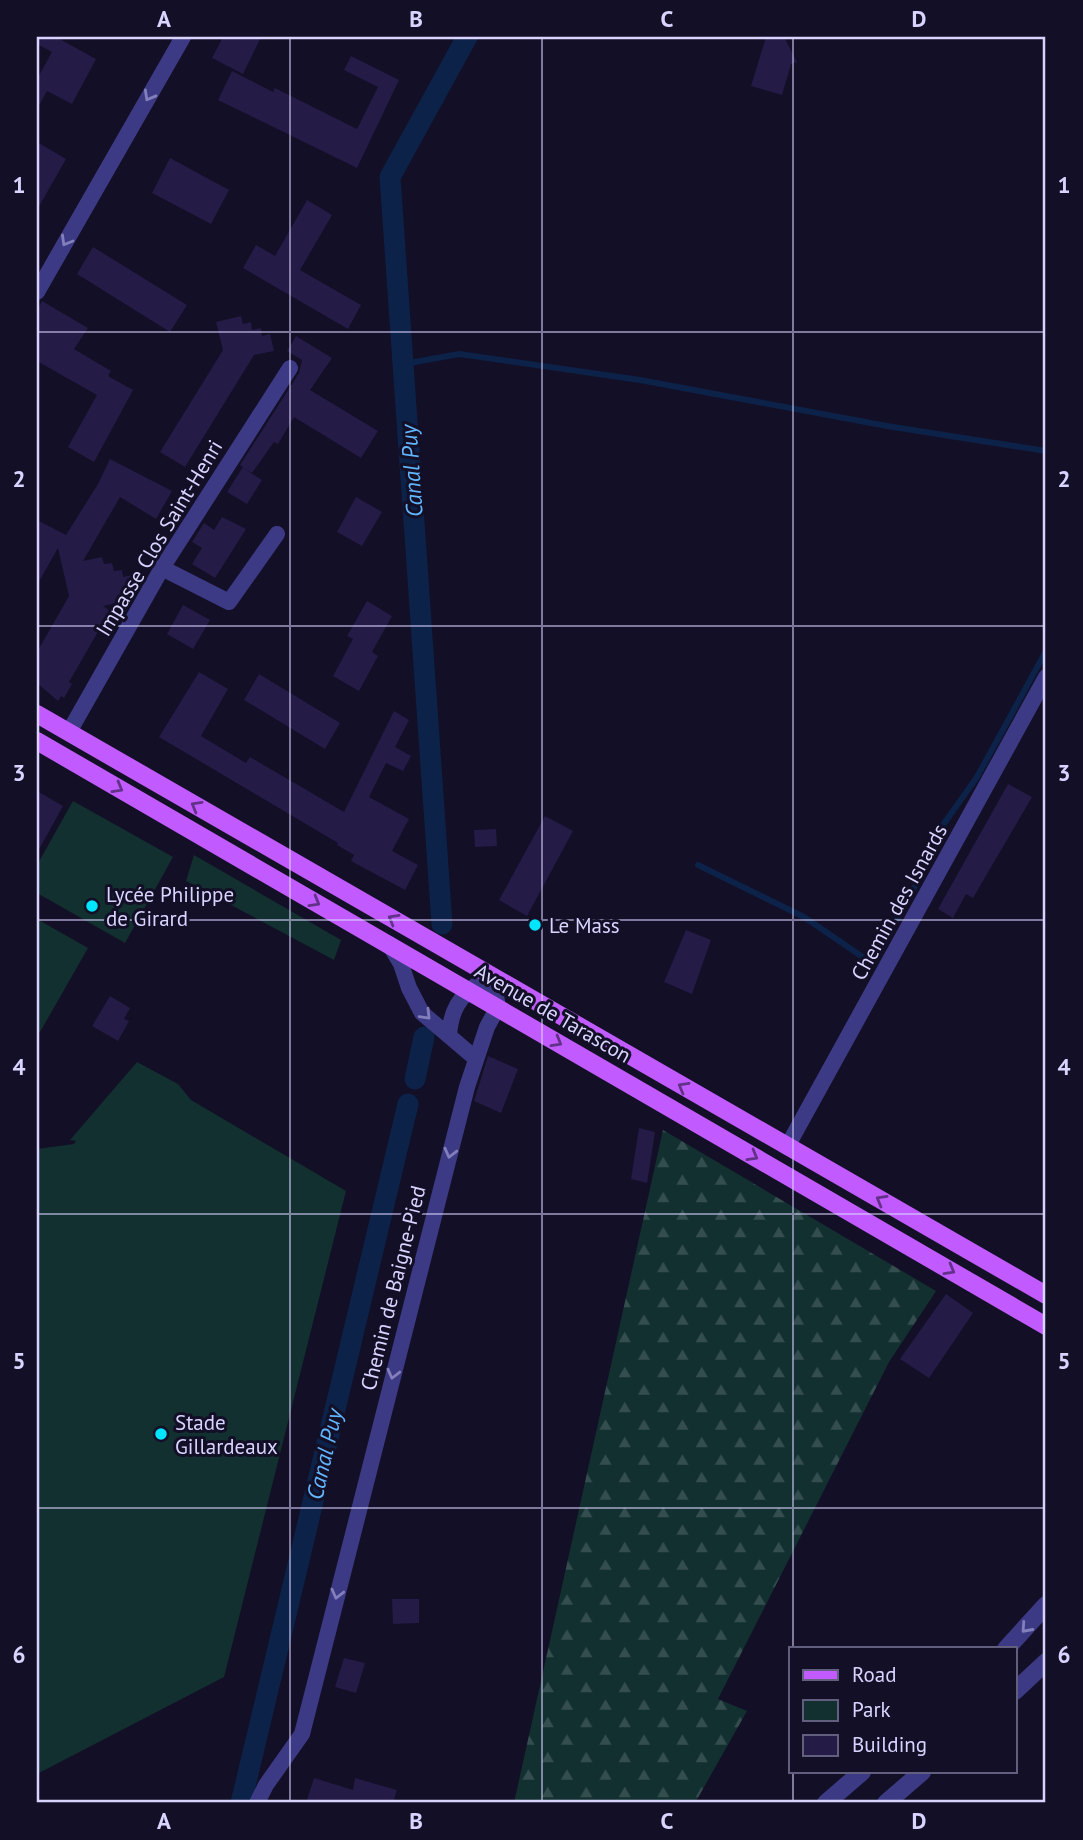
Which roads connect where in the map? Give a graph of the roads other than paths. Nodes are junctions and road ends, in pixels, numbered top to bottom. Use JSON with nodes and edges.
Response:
{"nodes":[{"id":1,"x":183,"y":37,"type":"edge"},
{"id":2,"x":37,"y":292,"type":"edge"},
{"id":3,"x":290,"y":368,"type":"dead end"},
{"id":4,"x":277,"y":534,"type":"dead end"},
{"id":5,"x":162,"y":568,"type":"junction"},
{"id":6,"x":1046,"y":677,"type":"edge"},
{"id":7,"x":37,"y":714,"type":"edge"},
{"id":8,"x":69,"y":732,"type":"junction"},
{"id":9,"x":37,"y":741,"type":"edge"},
{"id":10,"x":389,"y":944,"type":"junction"},
{"id":11,"x":492,"y":978,"type":"junction"},
{"id":12,"x":469,"y":990,"type":"junction"},
{"id":13,"x":498,"y":1007,"type":"junction"},
{"id":14,"x":449,"y":1035,"type":"junction"},
{"id":15,"x":475,"y":1058,"type":"junction"},
{"id":16,"x":787,"y":1147,"type":"junction"},
{"id":17,"x":1046,"y":1295,"type":"edge"},
{"id":18,"x":1046,"y":1326,"type":"edge"},
{"id":19,"x":1046,"y":1605,"type":"edge"},
{"id":20,"x":1008,"y":1647,"type":"edge"},
{"id":21,"x":1046,"y":1662,"type":"edge"},
{"id":22,"x":1016,"y":1691,"type":"edge"},
{"id":23,"x":861,"y":1773,"type":"edge"},
{"id":24,"x":921,"y":1773,"type":"edge"},
{"id":25,"x":257,"y":1803,"type":"edge"},
{"id":26,"x":826,"y":1803,"type":"edge"},
{"id":27,"x":886,"y":1803,"type":"edge"}],
"edges":[{"from":1,"to":2,"type":"street","one_way":true},
{"from":3,"to":5,"type":"street","name":"Impasse Clos Saint-Henri"},
{"from":4,"to":5,"type":"street"},
{"from":5,"to":8,"type":"street","name":"Impasse Clos Saint-Henri"},
{"from":6,"to":16,"type":"street","name":"Chemin des Isnards"},
{"from":7,"to":8,"type":"main road","name":"Avenue de Tarascon"},
{"from":11,"to":8,"type":"main road","name":"Avenue de Tarascon","one_way":true},
{"from":9,"to":10,"type":"main road","name":"Avenue de Tarascon","one_way":true},
{"from":10,"to":12,"type":"main road","name":"Avenue de Tarascon"},
{"from":10,"to":14,"type":"street","one_way":true},
{"from":11,"to":12,"type":"street"},
{"from":11,"to":13,"type":"street"},
{"from":16,"to":11,"type":"main road","name":"Avenue de Tarascon","one_way":true},
{"from":12,"to":13,"type":"main road","name":"Avenue de Tarascon"},
{"from":12,"to":14,"type":"street"},
{"from":13,"to":15,"type":"street","name":"Chemin de Baigne-Pied"},
{"from":13,"to":18,"type":"main road","name":"Avenue de Tarascon","one_way":true},
{"from":14,"to":15,"type":"street"},
{"from":15,"to":25,"type":"street","name":"Chemin de Baigne-Pied","one_way":true},
{"from":17,"to":16,"type":"main road","name":"Avenue de Tarascon","one_way":true},
{"from":19,"to":20,"type":"street","one_way":true},
{"from":21,"to":22,"type":"street"},
{"from":23,"to":26,"type":"street"},
{"from":24,"to":27,"type":"street"}]}
